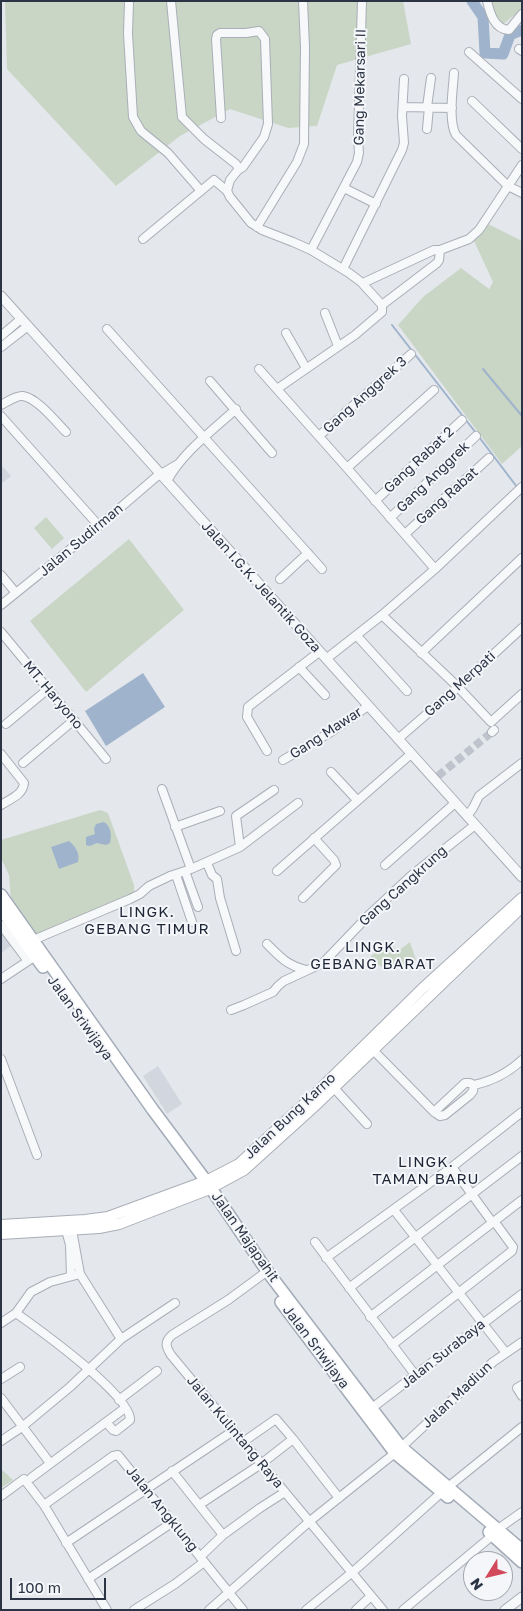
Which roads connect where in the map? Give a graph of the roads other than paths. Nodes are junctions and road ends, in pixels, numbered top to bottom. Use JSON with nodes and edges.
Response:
{"nodes":[{"id":1,"x":128,"y":1,"type":"edge"},
{"id":2,"x":171,"y":1,"type":"edge"},
{"id":3,"x":303,"y":1,"type":"edge"},
{"id":4,"x":362,"y":1,"type":"edge"},
{"id":5,"x":487,"y":1,"type":"edge"},
{"id":6,"x":522,"y":14,"type":"edge"},
{"id":7,"x":469,"y":52,"type":"dead end"},
{"id":8,"x":454,"y":73,"type":"dead end"},
{"id":9,"x":431,"y":78,"type":"dead end"},
{"id":10,"x":404,"y":79,"type":"dead end"},
{"id":11,"x":522,"y":99,"type":"edge"},
{"id":12,"x":472,"y":101,"type":"dead end"},
{"id":13,"x":404,"y":106,"type":"junction"},
{"id":14,"x":428,"y":107,"type":"junction"},
{"id":15,"x":452,"y":108,"type":"junction"},
{"id":16,"x":221,"y":118,"type":"dead end"},
{"id":17,"x":427,"y":129,"type":"dead end"},
{"id":18,"x":522,"y":149,"type":"edge"},
{"id":19,"x":522,"y":165,"type":"edge"},
{"id":20,"x":238,"y":169,"type":"junction"},
{"id":21,"x":508,"y":186,"type":"junction"},
{"id":22,"x":344,"y":188,"type":"junction"},
{"id":23,"x":201,"y":191,"type":"junction"},
{"id":24,"x":522,"y":193,"type":"edge"},
{"id":25,"x":229,"y":194,"type":"junction"},
{"id":26,"x":376,"y":204,"type":"junction"},
{"id":27,"x":257,"y":227,"type":"junction"},
{"id":28,"x":143,"y":239,"type":"dead end"},
{"id":29,"x":310,"y":250,"type":"junction"},
{"id":30,"x":440,"y":250,"type":"junction"},
{"id":31,"x":343,"y":269,"type":"junction"},
{"id":32,"x":362,"y":283,"type":"junction"},
{"id":33,"x":1,"y":296,"type":"edge"},
{"id":34,"x":382,"y":305,"type":"junction"},
{"id":35,"x":325,"y":313,"type":"dead end"},
{"id":36,"x":24,"y":323,"type":"junction"},
{"id":37,"x":107,"y":329,"type":"dead end"},
{"id":38,"x":286,"y":333,"type":"dead end"},
{"id":39,"x":1,"y":336,"type":"edge"},
{"id":40,"x":338,"y":346,"type":"junction"},
{"id":41,"x":1,"y":347,"type":"edge"},
{"id":42,"x":411,"y":354,"type":"dead end"},
{"id":43,"x":306,"y":368,"type":"junction"},
{"id":44,"x":259,"y":369,"type":"dead end"},
{"id":45,"x":210,"y":381,"type":"dead end"},
{"id":46,"x":277,"y":389,"type":"junction"},
{"id":47,"x":434,"y":390,"type":"dead end"},
{"id":48,"x":1,"y":405,"type":"edge"},
{"id":49,"x":236,"y":409,"type":"junction"},
{"id":50,"x":1,"y":416,"type":"edge"},
{"id":51,"x":462,"y":420,"type":"dead end"},
{"id":52,"x":66,"y":432,"type":"dead end"},
{"id":53,"x":319,"y":436,"type":"junction"},
{"id":54,"x":476,"y":436,"type":"dead end"},
{"id":55,"x":205,"y":437,"type":"junction"},
{"id":56,"x":272,"y":453,"type":"dead end"},
{"id":57,"x":489,"y":458,"type":"dead end"},
{"id":58,"x":348,"y":468,"type":"junction"},
{"id":59,"x":164,"y":477,"type":"junction"},
{"id":60,"x":520,"y":490,"type":"edge"},
{"id":61,"x":375,"y":501,"type":"junction"},
{"id":62,"x":390,"y":518,"type":"junction"},
{"id":63,"x":99,"y":526,"type":"junction"},
{"id":64,"x":405,"y":534,"type":"junction"},
{"id":65,"x":308,"y":553,"type":"junction"},
{"id":66,"x":522,"y":558,"type":"edge"},
{"id":67,"x":322,"y":569,"type":"dead end"},
{"id":68,"x":435,"y":569,"type":"junction"},
{"id":69,"x":1,"y":575,"type":"edge"},
{"id":70,"x":280,"y":579,"type":"dead end"},
{"id":71,"x":16,"y":593,"type":"junction"},
{"id":72,"x":1,"y":605,"type":"edge"},
{"id":73,"x":382,"y":615,"type":"junction"},
{"id":74,"x":522,"y":628,"type":"edge"},
{"id":75,"x":1,"y":632,"type":"edge"},
{"id":76,"x":357,"y":636,"type":"junction"},
{"id":77,"x":319,"y":652,"type":"junction"},
{"id":78,"x":421,"y":652,"type":"junction"},
{"id":79,"x":326,"y":659,"type":"junction"},
{"id":80,"x":299,"y":667,"type":"junction"},
{"id":81,"x":458,"y":686,"type":"junction"},
{"id":82,"x":48,"y":689,"type":"junction"},
{"id":83,"x":407,"y":691,"type":"dead end"},
{"id":84,"x":522,"y":694,"type":"edge"},
{"id":85,"x":325,"y":695,"type":"dead end"},
{"id":86,"x":368,"y":706,"type":"junction"},
{"id":87,"x":74,"y":720,"type":"junction"},
{"id":88,"x":6,"y":724,"type":"dead end"},
{"id":89,"x":398,"y":739,"type":"junction"},
{"id":90,"x":267,"y":751,"type":"dead end"},
{"id":91,"x":1,"y":754,"type":"edge"},
{"id":92,"x":410,"y":754,"type":"junction"},
{"id":93,"x":106,"y":758,"type":"dead end"},
{"id":94,"x":283,"y":760,"type":"dead end"},
{"id":95,"x":23,"y":763,"type":"dead end"},
{"id":96,"x":522,"y":763,"type":"edge"},
{"id":97,"x":331,"y":772,"type":"dead end"},
{"id":98,"x":162,"y":789,"type":"dead end"},
{"id":99,"x":274,"y":790,"type":"dead end"},
{"id":100,"x":357,"y":800,"type":"junction"},
{"id":101,"x":298,"y":803,"type":"dead end"},
{"id":102,"x":455,"y":803,"type":"junction"},
{"id":103,"x":1,"y":804,"type":"edge"},
{"id":104,"x":220,"y":811,"type":"dead end"},
{"id":105,"x":467,"y":816,"type":"junction"},
{"id":106,"x":475,"y":824,"type":"junction"},
{"id":107,"x":175,"y":827,"type":"junction"},
{"id":108,"x":314,"y":838,"type":"junction"},
{"id":109,"x":236,"y":849,"type":"junction"},
{"id":110,"x":207,"y":862,"type":"junction"},
{"id":111,"x":385,"y":865,"type":"dead end"},
{"id":112,"x":188,"y":870,"type":"junction"},
{"id":113,"x":277,"y":870,"type":"dead end"},
{"id":114,"x":176,"y":875,"type":"junction"},
{"id":115,"x":522,"y":877,"type":"edge"},
{"id":116,"x":1,"y":895,"type":"edge"},
{"id":117,"x":303,"y":898,"type":"dead end"},
{"id":118,"x":522,"y":898,"type":"edge"},
{"id":119,"x":198,"y":907,"type":"dead end"},
{"id":120,"x":522,"y":907,"type":"edge"},
{"id":121,"x":1,"y":909,"type":"edge"},
{"id":122,"x":192,"y":922,"type":"dead end"},
{"id":123,"x":1,"y":924,"type":"edge"},
{"id":124,"x":29,"y":941,"type":"junction"},
{"id":125,"x":267,"y":944,"type":"dead end"},
{"id":126,"x":236,"y":951,"type":"dead end"},
{"id":127,"x":37,"y":960,"type":"junction"},
{"id":128,"x":306,"y":970,"type":"junction"},
{"id":129,"x":1,"y":979,"type":"edge"},
{"id":130,"x":418,"y":1000,"type":"junction"},
{"id":131,"x":231,"y":1010,"type":"dead end"},
{"id":132,"x":373,"y":1050,"type":"junction"},
{"id":133,"x":1,"y":1059,"type":"edge"},
{"id":134,"x":522,"y":1060,"type":"edge"},
{"id":135,"x":334,"y":1088,"type":"junction"},
{"id":136,"x":315,"y":1100,"type":"junction"},
{"id":137,"x":522,"y":1112,"type":"edge"},
{"id":138,"x":367,"y":1124,"type":"dead end"},
{"id":139,"x":38,"y":1155,"type":"dead end"},
{"id":140,"x":522,"y":1156,"type":"edge"},
{"id":141,"x":452,"y":1167,"type":"junction"},
{"id":142,"x":205,"y":1186,"type":"junction"},
{"id":143,"x":472,"y":1193,"type":"junction"},
{"id":144,"x":522,"y":1200,"type":"edge"},
{"id":145,"x":394,"y":1210,"type":"junction"},
{"id":146,"x":493,"y":1222,"type":"junction"},
{"id":147,"x":98,"y":1224,"type":"junction"},
{"id":148,"x":1,"y":1225,"type":"edge"},
{"id":149,"x":69,"y":1230,"type":"junction"},
{"id":150,"x":1,"y":1234,"type":"edge"},
{"id":151,"x":415,"y":1237,"type":"junction"},
{"id":152,"x":315,"y":1242,"type":"dead end"},
{"id":153,"x":326,"y":1258,"type":"junction"},
{"id":154,"x":437,"y":1265,"type":"junction"},
{"id":155,"x":80,"y":1274,"type":"junction"},
{"id":156,"x":262,"y":1275,"type":"junction"},
{"id":157,"x":71,"y":1276,"type":"junction"},
{"id":158,"x":349,"y":1288,"type":"junction"},
{"id":159,"x":460,"y":1293,"type":"junction"},
{"id":160,"x":522,"y":1294,"type":"edge"},
{"id":161,"x":176,"y":1303,"type":"dead end"},
{"id":162,"x":16,"y":1314,"type":"junction"},
{"id":163,"x":370,"y":1317,"type":"junction"},
{"id":164,"x":299,"y":1319,"type":"junction"},
{"id":165,"x":1,"y":1323,"type":"edge"},
{"id":166,"x":482,"y":1324,"type":"junction"},
{"id":167,"x":121,"y":1339,"type":"junction"},
{"id":168,"x":522,"y":1342,"type":"edge"},
{"id":169,"x":392,"y":1345,"type":"junction"},
{"id":170,"x":506,"y":1353,"type":"junction"},
{"id":171,"x":20,"y":1367,"type":"dead end"},
{"id":172,"x":90,"y":1369,"type":"junction"},
{"id":173,"x":158,"y":1371,"type":"dead end"},
{"id":174,"x":416,"y":1376,"type":"junction"},
{"id":175,"x":1,"y":1379,"type":"edge"},
{"id":176,"x":522,"y":1385,"type":"edge"},
{"id":177,"x":522,"y":1396,"type":"edge"},
{"id":178,"x":1,"y":1398,"type":"edge"},
{"id":179,"x":119,"y":1400,"type":"junction"},
{"id":180,"x":125,"y":1408,"type":"junction"},
{"id":181,"x":368,"y":1411,"type":"junction"},
{"id":182,"x":106,"y":1422,"type":"junction"},
{"id":183,"x":22,"y":1427,"type":"junction"},
{"id":184,"x":522,"y":1427,"type":"edge"},
{"id":185,"x":233,"y":1431,"type":"junction"},
{"id":186,"x":293,"y":1439,"type":"junction"},
{"id":187,"x":1,"y":1441,"type":"edge"},
{"id":188,"x":243,"y":1442,"type":"junction"},
{"id":189,"x":398,"y":1450,"type":"junction"},
{"id":190,"x":50,"y":1463,"type":"junction"},
{"id":191,"x":262,"y":1464,"type":"junction"},
{"id":192,"x":172,"y":1471,"type":"junction"},
{"id":193,"x":31,"y":1478,"type":"dead end"},
{"id":194,"x":146,"y":1489,"type":"junction"},
{"id":195,"x":445,"y":1490,"type":"junction"},
{"id":196,"x":285,"y":1492,"type":"junction"},
{"id":197,"x":1,"y":1496,"type":"edge"},
{"id":198,"x":339,"y":1498,"type":"junction"},
{"id":199,"x":44,"y":1504,"type":"junction"},
{"id":200,"x":200,"y":1505,"type":"junction"},
{"id":201,"x":522,"y":1512,"type":"edge"},
{"id":202,"x":310,"y":1521,"type":"junction"},
{"id":203,"x":173,"y":1522,"type":"junction"},
{"id":204,"x":495,"y":1532,"type":"junction"},
{"id":205,"x":222,"y":1535,"type":"junction"},
{"id":206,"x":66,"y":1542,"type":"junction"},
{"id":207,"x":522,"y":1550,"type":"edge"},
{"id":208,"x":202,"y":1559,"type":"junction"},
{"id":209,"x":522,"y":1562,"type":"edge"},
{"id":210,"x":353,"y":1571,"type":"junction"},
{"id":211,"x":88,"y":1579,"type":"junction"},
{"id":212,"x":229,"y":1592,"type":"junction"},
{"id":213,"x":371,"y":1596,"type":"junction"},
{"id":214,"x":522,"y":1597,"type":"edge"},
{"id":215,"x":108,"y":1610,"type":"edge"},
{"id":216,"x":134,"y":1610,"type":"edge"},
{"id":217,"x":209,"y":1610,"type":"edge"},
{"id":218,"x":243,"y":1610,"type":"edge"},
{"id":219,"x":306,"y":1610,"type":"edge"},
{"id":220,"x":356,"y":1610,"type":"edge"},
{"id":221,"x":383,"y":1610,"type":"edge"},
{"id":222,"x":403,"y":1610,"type":"edge"},
{"id":223,"x":505,"y":1610,"type":"edge"}],
"edges":[{"from":1,"to":23,"type":"street"},
{"from":2,"to":20,"type":"street"},
{"from":3,"to":27,"type":"street"},
{"from":4,"to":22,"type":"street","name":"Gang Mekarsari II"},
{"from":5,"to":6,"type":"street"},
{"from":7,"to":11,"type":"street"},
{"from":8,"to":15,"type":"street"},
{"from":9,"to":14,"type":"street"},
{"from":10,"to":13,"type":"street"},
{"from":12,"to":18,"type":"street"},
{"from":13,"to":14,"type":"street"},
{"from":13,"to":26,"type":"street"},
{"from":14,"to":15,"type":"street"},
{"from":14,"to":17,"type":"street"},
{"from":15,"to":21,"type":"street"},
{"from":16,"to":20,"type":"street"},
{"from":19,"to":21,"type":"street"},
{"from":20,"to":25,"type":"street"},
{"from":21,"to":24,"type":"street"},
{"from":21,"to":30,"type":"street"},
{"from":22,"to":26,"type":"street"},
{"from":22,"to":29,"type":"street","name":"Gang Mekarsari II"},
{"from":23,"to":25,"type":"street"},
{"from":23,"to":28,"type":"street"},
{"from":25,"to":27,"type":"street"},
{"from":26,"to":31,"type":"street"},
{"from":27,"to":29,"type":"street"},
{"from":29,"to":31,"type":"street"},
{"from":30,"to":32,"type":"street"},
{"from":30,"to":34,"type":"street"},
{"from":31,"to":32,"type":"street"},
{"from":32,"to":34,"type":"street"},
{"from":33,"to":36,"type":"street","name":"Jalan I.G.K. Jelantik Goza"},
{"from":34,"to":40,"type":"street"},
{"from":35,"to":40,"type":"street"},
{"from":36,"to":39,"type":"street"},
{"from":36,"to":41,"type":"street"},
{"from":36,"to":59,"type":"street","name":"Jalan I.G.K. Jelantik Goza"},
{"from":37,"to":55,"type":"street"},
{"from":38,"to":43,"type":"street"},
{"from":40,"to":43,"type":"street"},
{"from":42,"to":53,"type":"street","name":"Gang Anggrek 3"},
{"from":43,"to":46,"type":"street"},
{"from":44,"to":46,"type":"street"},
{"from":45,"to":49,"type":"street"},
{"from":46,"to":53,"type":"street"},
{"from":47,"to":58,"type":"street"},
{"from":48,"to":52,"type":"street"},
{"from":49,"to":55,"type":"street","name":"Jalan Sudirman"},
{"from":49,"to":56,"type":"street"},
{"from":50,"to":63,"type":"street"},
{"from":51,"to":61,"type":"street","name":"Gang Rabat 2"},
{"from":53,"to":58,"type":"street"},
{"from":54,"to":62,"type":"street","name":"Gang Anggrek"},
{"from":55,"to":59,"type":"street","name":"Jalan Sudirman"},
{"from":55,"to":65,"type":"street"},
{"from":57,"to":64,"type":"street","name":"Gang Rabat"},
{"from":58,"to":61,"type":"street"},
{"from":59,"to":63,"type":"street","name":"Jalan Sudirman"},
{"from":59,"to":77,"type":"street","name":"Jalan I.G.K. Jelantik Goza"},
{"from":60,"to":68,"type":"street"},
{"from":61,"to":62,"type":"street"},
{"from":62,"to":64,"type":"street"},
{"from":63,"to":71,"type":"street","name":"Jalan Sudirman"},
{"from":64,"to":68,"type":"street"},
{"from":65,"to":67,"type":"street"},
{"from":65,"to":70,"type":"street"},
{"from":66,"to":78,"type":"street"},
{"from":68,"to":73,"type":"street"},
{"from":69,"to":71,"type":"street"},
{"from":71,"to":72,"type":"street","name":"Jalan Sudirman"},
{"from":73,"to":76,"type":"street"},
{"from":73,"to":78,"type":"street"},
{"from":74,"to":81,"type":"street","name":"Gang Merpati"},
{"from":75,"to":82,"type":"street","name":"MT. Haryono"},
{"from":76,"to":79,"type":"street"},
{"from":76,"to":83,"type":"street"},
{"from":77,"to":79,"type":"street","name":"Jalan I.G.K. Jelantik Goza"},
{"from":77,"to":80,"type":"street"},
{"from":78,"to":81,"type":"street"},
{"from":79,"to":86,"type":"street","name":"Jalan I.G.K. Jelantik Goza"},
{"from":80,"to":85,"type":"street"},
{"from":80,"to":90,"type":"street"},
{"from":81,"to":84,"type":"street"},
{"from":81,"to":89,"type":"street","name":"Gang Merpati"},
{"from":82,"to":87,"type":"street","name":"MT. Haryono"},
{"from":82,"to":88,"type":"street"},
{"from":86,"to":89,"type":"street","name":"Jalan I.G.K. Jelantik Goza"},
{"from":86,"to":94,"type":"street","name":"Gang Mawar"},
{"from":87,"to":93,"type":"street","name":"MT. Haryono"},
{"from":87,"to":95,"type":"street"},
{"from":89,"to":92,"type":"street","name":"Jalan I.G.K. Jelantik Goza"},
{"from":91,"to":103,"type":"street"},
{"from":92,"to":100,"type":"street"},
{"from":92,"to":102,"type":"street","name":"Jalan I.G.K. Jelantik Goza"},
{"from":96,"to":105,"type":"street"},
{"from":97,"to":100,"type":"street"},
{"from":98,"to":107,"type":"street"},
{"from":99,"to":109,"type":"street"},
{"from":100,"to":108,"type":"street"},
{"from":101,"to":109,"type":"street"},
{"from":102,"to":105,"type":"street","name":"Jalan I.G.K. Jelantik Goza"},
{"from":102,"to":111,"type":"street"},
{"from":104,"to":107,"type":"street"},
{"from":105,"to":106,"type":"street","name":"Jalan I.G.K. Jelantik Goza"},
{"from":106,"to":115,"type":"street","name":"Jalan I.G.K. Jelantik Goza"},
{"from":106,"to":128,"type":"street","name":"Gang Cangkrung"},
{"from":107,"to":112,"type":"street"},
{"from":108,"to":113,"type":"street"},
{"from":108,"to":117,"type":"street"},
{"from":109,"to":110,"type":"street"},
{"from":110,"to":112,"type":"street"},
{"from":110,"to":126,"type":"street"},
{"from":112,"to":114,"type":"street"},
{"from":112,"to":119,"type":"street"},
{"from":114,"to":122,"type":"street"},
{"from":114,"to":124,"type":"street"},
{"from":116,"to":124,"type":"main road"},
{"from":118,"to":130,"type":"main road","name":"Jalan Bung Karno"},
{"from":120,"to":130,"type":"main road"},
{"from":121,"to":124,"type":"main road","name":"Jalan Sriwijaya"},
{"from":123,"to":127,"type":"street"},
{"from":124,"to":127,"type":"main road","name":"Jalan Sriwijaya"},
{"from":125,"to":128,"type":"street"},
{"from":127,"to":129,"type":"street"},
{"from":127,"to":142,"type":"main road","name":"Jalan Sriwijaya"},
{"from":128,"to":131,"type":"street","name":"Gang Cangkrung"},
{"from":130,"to":132,"type":"main road"},
{"from":130,"to":136,"type":"main road","name":"Jalan Bung Karno"},
{"from":132,"to":134,"type":"street"},
{"from":132,"to":135,"type":"main road"},
{"from":133,"to":139,"type":"street"},
{"from":135,"to":136,"type":"main road"},
{"from":135,"to":138,"type":"street"},
{"from":136,"to":142,"type":"main road","name":"Jalan Bung Karno"},
{"from":137,"to":141,"type":"street"},
{"from":140,"to":143,"type":"street"},
{"from":141,"to":143,"type":"street"},
{"from":141,"to":145,"type":"street"},
{"from":142,"to":147,"type":"main road","name":"Jalan Bung Karno"},
{"from":142,"to":156,"type":"main road","name":"Jalan Sriwijaya"},
{"from":142,"to":164,"type":"main road","name":"Jalan Majapahit"},
{"from":143,"to":146,"type":"street"},
{"from":143,"to":151,"type":"street"},
{"from":144,"to":146,"type":"street"},
{"from":145,"to":151,"type":"street"},
{"from":145,"to":153,"type":"street"},
{"from":146,"to":154,"type":"street"},
{"from":146,"to":159,"type":"street"},
{"from":147,"to":148,"type":"main road","name":"Jalan Bung Karno"},
{"from":147,"to":149,"type":"main road"},
{"from":149,"to":150,"type":"main road"},
{"from":149,"to":155,"type":"street"},
{"from":149,"to":157,"type":"street"},
{"from":151,"to":154,"type":"street"},
{"from":151,"to":158,"type":"street"},
{"from":152,"to":153,"type":"street"},
{"from":153,"to":158,"type":"street"},
{"from":154,"to":159,"type":"street"},
{"from":154,"to":163,"type":"street"},
{"from":155,"to":157,"type":"street"},
{"from":155,"to":167,"type":"street"},
{"from":156,"to":164,"type":"main road","name":"Jalan Sriwijaya"},
{"from":156,"to":185,"type":"street","name":"Jalan Kulintang Raya"},
{"from":157,"to":162,"type":"street"},
{"from":158,"to":163,"type":"street"},
{"from":159,"to":166,"type":"street"},
{"from":159,"to":169,"type":"street"},
{"from":160,"to":166,"type":"street","name":"Jalan Surabaya"},
{"from":161,"to":167,"type":"street"},
{"from":162,"to":165,"type":"street"},
{"from":162,"to":172,"type":"street"},
{"from":163,"to":169,"type":"street"},
{"from":164,"to":181,"type":"main road","name":"Jalan Sriwijaya"},
{"from":166,"to":170,"type":"street"},
{"from":166,"to":174,"type":"street","name":"Jalan Surabaya"},
{"from":167,"to":172,"type":"street"},
{"from":168,"to":170,"type":"street","name":"Jalan Madiun"},
{"from":169,"to":174,"type":"street"},
{"from":170,"to":189,"type":"street","name":"Jalan Madiun"},
{"from":171,"to":175,"type":"street"},
{"from":172,"to":179,"type":"street"},
{"from":172,"to":183,"type":"street"},
{"from":173,"to":179,"type":"street"},
{"from":174,"to":181,"type":"street","name":"Jalan Surabaya"},
{"from":176,"to":177,"type":"street"},
{"from":178,"to":183,"type":"street"},
{"from":179,"to":180,"type":"street"},
{"from":180,"to":182,"type":"street"},
{"from":180,"to":182,"type":"street"},
{"from":181,"to":189,"type":"main road","name":"Jalan Sriwijaya"},
{"from":182,"to":190,"type":"street"},
{"from":183,"to":187,"type":"street"},
{"from":183,"to":190,"type":"street"},
{"from":184,"to":195,"type":"street"},
{"from":185,"to":188,"type":"street","name":"Jalan Kulintang Raya"},
{"from":185,"to":192,"type":"street"},
{"from":186,"to":188,"type":"street"},
{"from":186,"to":191,"type":"street"},
{"from":186,"to":198,"type":"street"},
{"from":188,"to":191,"type":"street","name":"Jalan Kulintang Raya"},
{"from":189,"to":195,"type":"main road","name":"Jalan Sriwijaya"},
{"from":189,"to":198,"type":"street","name":"Jalan Madiun"},
{"from":190,"to":193,"type":"street"},
{"from":191,"to":196,"type":"street","name":"Jalan Kulintang Raya"},
{"from":191,"to":200,"type":"street"},
{"from":192,"to":194,"type":"street"},
{"from":192,"to":200,"type":"street"},
{"from":194,"to":199,"type":"street","name":"Jalan Angklung"},
{"from":194,"to":203,"type":"street","name":"Jalan Angklung"},
{"from":194,"to":206,"type":"street"},
{"from":195,"to":204,"type":"main road","name":"Jalan Sriwijaya"},
{"from":195,"to":210,"type":"street"},
{"from":196,"to":202,"type":"street","name":"Jalan Kulintang Raya"},
{"from":196,"to":205,"type":"street"},
{"from":197,"to":199,"type":"street"},
{"from":198,"to":202,"type":"street","name":"Jalan Madiun"},
{"from":199,"to":206,"type":"street"},
{"from":200,"to":205,"type":"street"},
{"from":201,"to":204,"type":"street"},
{"from":202,"to":210,"type":"street","name":"Jalan Kulintang Raya"},
{"from":202,"to":212,"type":"street","name":"Jalan Madiun"},
{"from":203,"to":208,"type":"street","name":"Jalan Angklung"},
{"from":203,"to":211,"type":"street"},
{"from":204,"to":207,"type":"main road"},
{"from":204,"to":209,"type":"main road","name":"Jalan Sriwijaya"},
{"from":204,"to":222,"type":"street"},
{"from":205,"to":208,"type":"street"},
{"from":206,"to":211,"type":"street"},
{"from":208,"to":212,"type":"street","name":"Jalan Angklung"},
{"from":208,"to":216,"type":"street"},
{"from":210,"to":213,"type":"street","name":"Jalan Kulintang Raya"},
{"from":210,"to":219,"type":"street"},
{"from":211,"to":215,"type":"street"},
{"from":212,"to":217,"type":"street","name":"Jalan Madiun"},
{"from":212,"to":218,"type":"street","name":"Jalan Angklung"},
{"from":213,"to":220,"type":"street"},
{"from":213,"to":221,"type":"street","name":"Jalan Kulintang Raya"},
{"from":214,"to":223,"type":"street"}]}
